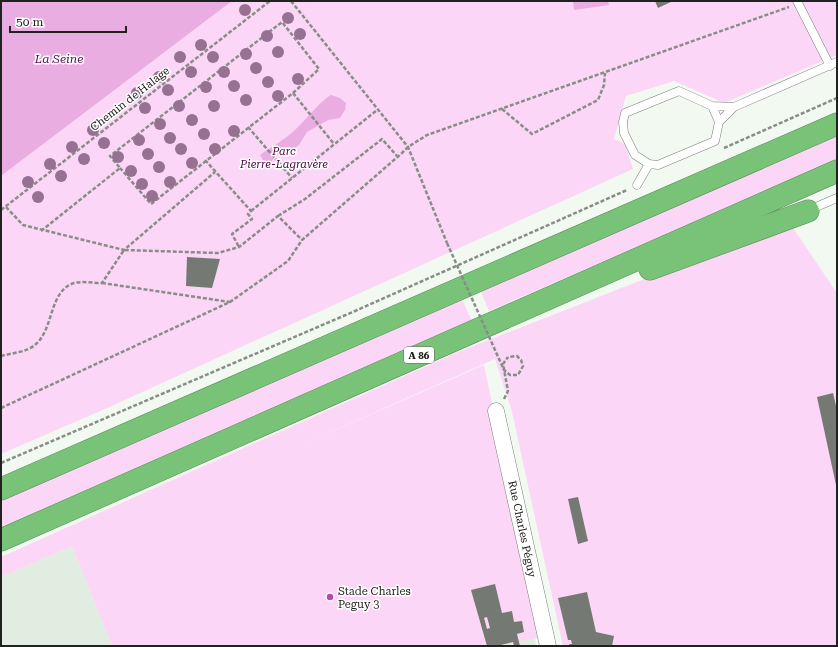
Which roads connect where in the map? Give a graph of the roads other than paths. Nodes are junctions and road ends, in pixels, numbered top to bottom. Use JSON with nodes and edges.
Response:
{"nodes":[{"id":1,"x":798,"y":2,"type":"edge"},
{"id":2,"x":833,"y":64,"type":"edge"},
{"id":3,"x":712,"y":106,"type":"junction"},
{"id":4,"x":734,"y":107,"type":"junction"},
{"id":5,"x":719,"y":122,"type":"junction"},
{"id":6,"x":837,"y":124,"type":"edge"},
{"id":7,"x":649,"y":164,"type":"junction"},
{"id":8,"x":837,"y":171,"type":"edge"},
{"id":9,"x":638,"y":185,"type":"road end"},
{"id":10,"x":837,"y":198,"type":"edge"},
{"id":11,"x":808,"y":211,"type":"joint"},
{"id":12,"x":613,"y":271,"type":"junction"},
{"id":13,"x":496,"y":411,"type":"road end"},
{"id":14,"x":1,"y":489,"type":"edge"},
{"id":15,"x":1,"y":540,"type":"edge"},
{"id":16,"x":548,"y":646,"type":"edge"}],
"edges":[{"from":1,"to":2,"type":"lane"},
{"from":2,"to":4,"type":"lane"},
{"from":3,"to":4,"type":"lane"},
{"from":3,"to":5,"type":"lane"},
{"from":3,"to":7,"type":"lane"},
{"from":4,"to":5,"type":"lane"},
{"from":5,"to":7,"type":"lane"},
{"from":6,"to":14,"type":"highway"},
{"from":7,"to":9,"type":"lane"},
{"from":8,"to":12,"type":"highway","number":"A 86"},
{"from":10,"to":11,"type":"lane"},
{"from":11,"to":12,"type":"highway"},
{"from":12,"to":15,"type":"highway","number":"A 86"},
{"from":13,"to":16,"type":"street","name":"Rue Charles Péguy"}]}
